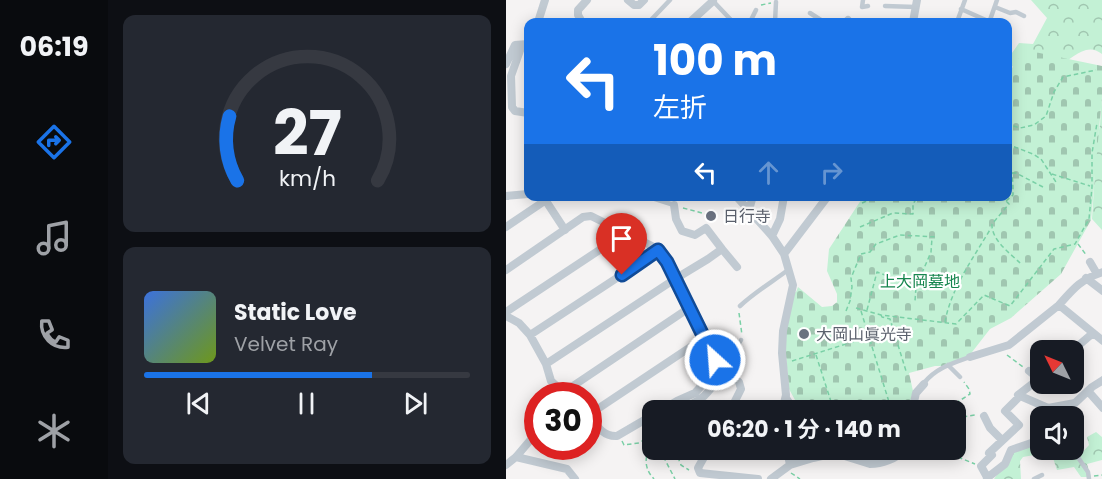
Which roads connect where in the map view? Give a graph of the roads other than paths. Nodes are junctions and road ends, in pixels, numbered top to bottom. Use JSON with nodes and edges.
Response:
{"nodes":[{"id":1,"x":545,"y":0,"type":"edge"},
{"id":2,"x":587,"y":0,"type":"edge"},
{"id":3,"x":628,"y":0,"type":"edge"},
{"id":4,"x":644,"y":0,"type":"edge"},
{"id":5,"x":670,"y":0,"type":"edge"},
{"id":6,"x":863,"y":0,"type":"edge"},
{"id":7,"x":965,"y":0,"type":"edge"},
{"id":8,"x":997,"y":0,"type":"edge"},
{"id":9,"x":713,"y":1,"type":"edge"},
{"id":10,"x":776,"y":2,"type":"road end"},
{"id":11,"x":916,"y":4,"type":"edge"},
{"id":12,"x":868,"y":6,"type":"dead end"},
{"id":13,"x":885,"y":6,"type":"dead end"},
{"id":14,"x":995,"y":7,"type":"junction"},
{"id":15,"x":961,"y":9,"type":"junction"},
{"id":16,"x":756,"y":10,"type":"road end"},
{"id":17,"x":810,"y":13,"type":"dead end"},
{"id":18,"x":1024,"y":16,"type":"dead end"},
{"id":19,"x":539,"y":18,"type":"edge"},
{"id":20,"x":580,"y":18,"type":"edge"},
{"id":21,"x":653,"y":18,"type":"edge"},
{"id":22,"x":694,"y":18,"type":"edge"},
{"id":23,"x":729,"y":18,"type":"edge"},
{"id":24,"x":752,"y":18,"type":"edge"},
{"id":25,"x":775,"y":18,"type":"edge"},
{"id":26,"x":818,"y":18,"type":"edge"},
{"id":27,"x":958,"y":18,"type":"edge"},
{"id":28,"x":981,"y":18,"type":"edge"},
{"id":29,"x":991,"y":18,"type":"edge"},
{"id":30,"x":524,"y":45,"type":"edge"},
{"id":31,"x":524,"y":47,"type":"edge"},
{"id":32,"x":506,"y":64,"type":"edge"},
{"id":33,"x":524,"y":112,"type":"edge"},
{"id":34,"x":524,"y":195,"type":"edge"},
{"id":35,"x":506,"y":196,"type":"edge"},
{"id":36,"x":540,"y":201,"type":"edge"},
{"id":37,"x":546,"y":201,"type":"edge"},
{"id":38,"x":661,"y":201,"type":"edge"},
{"id":39,"x":741,"y":201,"type":"edge"},
{"id":40,"x":752,"y":201,"type":"edge"},
{"id":41,"x":783,"y":201,"type":"edge"},
{"id":42,"x":824,"y":201,"type":"edge"},
{"id":43,"x":674,"y":205,"type":"joint"},
{"id":44,"x":749,"y":210,"type":"junction"},
{"id":45,"x":506,"y":227,"type":"edge"},
{"id":46,"x":565,"y":230,"type":"junction"},
{"id":47,"x":625,"y":233,"type":"junction"},
{"id":48,"x":772,"y":236,"type":"junction"},
{"id":49,"x":722,"y":249,"type":"junction"},
{"id":50,"x":658,"y":250,"type":"junction"},
{"id":51,"x":784,"y":254,"type":"junction"},
{"id":52,"x":1090,"y":262,"type":"road end"},
{"id":53,"x":737,"y":267,"type":"dead end"},
{"id":54,"x":506,"y":270,"type":"edge"},
{"id":55,"x":788,"y":270,"type":"junction"},
{"id":56,"x":1100,"y":273,"type":"edge"},
{"id":57,"x":1086,"y":278,"type":"junction"},
{"id":58,"x":675,"y":279,"type":"junction"},
{"id":59,"x":1103,"y":291,"type":"edge"},
{"id":60,"x":1059,"y":305,"type":"junction"},
{"id":61,"x":740,"y":306,"type":"road end"},
{"id":62,"x":689,"y":308,"type":"junction"},
{"id":63,"x":506,"y":314,"type":"edge"},
{"id":64,"x":1093,"y":333,"type":"junction"},
{"id":65,"x":530,"y":335,"type":"junction"},
{"id":66,"x":704,"y":338,"type":"junction"},
{"id":67,"x":741,"y":340,"type":"road end"},
{"id":68,"x":1084,"y":341,"type":"edge"},
{"id":69,"x":1103,"y":341,"type":"edge"},
{"id":70,"x":998,"y":349,"type":"junction"},
{"id":71,"x":1007,"y":355,"type":"road end"},
{"id":72,"x":970,"y":357,"type":"joint"},
{"id":73,"x":546,"y":364,"type":"junction"},
{"id":74,"x":948,"y":365,"type":"junction"},
{"id":75,"x":724,"y":370,"type":"junction"},
{"id":76,"x":960,"y":377,"type":"road end"},
{"id":77,"x":1103,"y":380,"type":"edge"},
{"id":78,"x":552,"y":382,"type":"edge"},
{"id":79,"x":579,"y":382,"type":"edge"},
{"id":80,"x":924,"y":384,"type":"joint"},
{"id":81,"x":1030,"y":386,"type":"edge"},
{"id":82,"x":1088,"y":391,"type":"junction"},
{"id":83,"x":786,"y":394,"type":"junction"},
{"id":84,"x":1020,"y":396,"type":"junction"},
{"id":85,"x":679,"y":400,"type":"edge"},
{"id":86,"x":700,"y":400,"type":"edge"},
{"id":87,"x":736,"y":400,"type":"edge"},
{"id":88,"x":785,"y":400,"type":"edge"},
{"id":89,"x":790,"y":400,"type":"edge"},
{"id":90,"x":914,"y":400,"type":"edge"},
{"id":91,"x":602,"y":405,"type":"edge"},
{"id":92,"x":1103,"y":408,"type":"edge"},
{"id":93,"x":984,"y":416,"type":"road end"},
{"id":94,"x":642,"y":422,"type":"edge"},
{"id":95,"x":602,"y":431,"type":"edge"},
{"id":96,"x":1002,"y":440,"type":"junction"},
{"id":97,"x":1030,"y":443,"type":"edge"},
{"id":98,"x":524,"y":448,"type":"edge"},
{"id":99,"x":516,"y":457,"type":"junction"},
{"id":100,"x":702,"y":460,"type":"edge"},
{"id":101,"x":788,"y":460,"type":"edge"},
{"id":102,"x":808,"y":460,"type":"edge"},
{"id":103,"x":858,"y":460,"type":"edge"},
{"id":104,"x":889,"y":460,"type":"edge"},
{"id":105,"x":1080,"y":460,"type":"edge"},
{"id":106,"x":506,"y":465,"type":"edge"},
{"id":107,"x":788,"y":468,"type":"junction"},
{"id":108,"x":1042,"y":475,"type":"dead end"},
{"id":109,"x":988,"y":478,"type":"edge"},
{"id":110,"x":575,"y":479,"type":"edge"},
{"id":111,"x":758,"y":479,"type":"edge"},
{"id":112,"x":771,"y":479,"type":"edge"},
{"id":113,"x":1034,"y":479,"type":"edge"},
{"id":114,"x":1089,"y":479,"type":"edge"}],
"edges":[{"from":1,"to":19,"type":"street"},
{"from":2,"to":20,"type":"street"},
{"from":3,"to":4,"type":"street"},
{"from":5,"to":21,"type":"lane"},
{"from":6,"to":12,"type":"lane"},
{"from":7,"to":15,"type":"lane"},
{"from":8,"to":14,"type":"lane"},
{"from":9,"to":22,"type":"street"},
{"from":9,"to":23,"type":"lane"},
{"from":10,"to":25,"type":"lane"},
{"from":11,"to":13,"type":"lane"},
{"from":14,"to":18,"type":"lane"},
{"from":14,"to":29,"type":"lane"},
{"from":15,"to":27,"type":"lane"},
{"from":15,"to":28,"type":"lane"},
{"from":16,"to":24,"type":"lane"},
{"from":17,"to":26,"type":"lane"},
{"from":30,"to":32,"type":"street"},
{"from":31,"to":33,"type":"street"},
{"from":34,"to":35,"type":"street"},
{"from":36,"to":45,"type":"street"},
{"from":37,"to":46,"type":"street"},
{"from":38,"to":43,"type":"lane"},
{"from":39,"to":44,"type":"street"},
{"from":40,"to":44,"type":"street"},
{"from":41,"to":48,"type":"street"},
{"from":42,"to":51,"type":"street"},
{"from":43,"to":49,"type":"street"},
{"from":44,"to":48,"type":"street"},
{"from":46,"to":47,"type":"street"},
{"from":46,"to":54,"type":"street"},
{"from":47,"to":50,"type":"street"},
{"from":47,"to":63,"type":"street"},
{"from":48,"to":51,"type":"street"},
{"from":49,"to":53,"type":"street"},
{"from":49,"to":58,"type":"street"},
{"from":50,"to":58,"type":"street"},
{"from":50,"to":65,"type":"street"},
{"from":51,"to":55,"type":"street"},
{"from":52,"to":56,"type":"street"},
{"from":55,"to":61,"type":"lane"},
{"from":55,"to":83,"type":"street"},
{"from":56,"to":57,"type":"street"},
{"from":57,"to":59,"type":"street"},
{"from":57,"to":60,"type":"street"},
{"from":58,"to":62,"type":"street"},
{"from":58,"to":73,"type":"street"},
{"from":60,"to":64,"type":"street"},
{"from":60,"to":70,"type":"street"},
{"from":62,"to":66,"type":"street"},
{"from":62,"to":79,"type":"street"},
{"from":63,"to":65,"type":"street"},
{"from":64,"to":68,"type":"street"},
{"from":64,"to":69,"type":"street"},
{"from":65,"to":73,"type":"street"},
{"from":66,"to":85,"type":"street"},
{"from":66,"to":91,"type":"street"},
{"from":67,"to":75,"type":"lane"},
{"from":70,"to":71,"type":"street"},
{"from":70,"to":72,"type":"street"},
{"from":72,"to":74,"type":"lane"},
{"from":73,"to":78,"type":"street"},
{"from":74,"to":76,"type":"lane"},
{"from":74,"to":80,"type":"lane"},
{"from":75,"to":86,"type":"street"},
{"from":75,"to":87,"type":"street"},
{"from":77,"to":82,"type":"street"},
{"from":80,"to":90,"type":"street"},
{"from":81,"to":84,"type":"street"},
{"from":82,"to":84,"type":"street"},
{"from":82,"to":92,"type":"street"},
{"from":83,"to":88,"type":"street"},
{"from":83,"to":89,"type":"lane"},
{"from":84,"to":96,"type":"street"},
{"from":93,"to":96,"type":"street"},
{"from":94,"to":95,"type":"street"},
{"from":96,"to":109,"type":"street"},
{"from":97,"to":109,"type":"street"},
{"from":98,"to":99,"type":"street"},
{"from":99,"to":106,"type":"street"},
{"from":99,"to":110,"type":"street"},
{"from":100,"to":111,"type":"street"},
{"from":101,"to":107,"type":"street"},
{"from":102,"to":107,"type":"street"},
{"from":103,"to":104,"type":"street"},
{"from":105,"to":114,"type":"lane"},
{"from":107,"to":112,"type":"street"},
{"from":108,"to":113,"type":"lane"}]}
